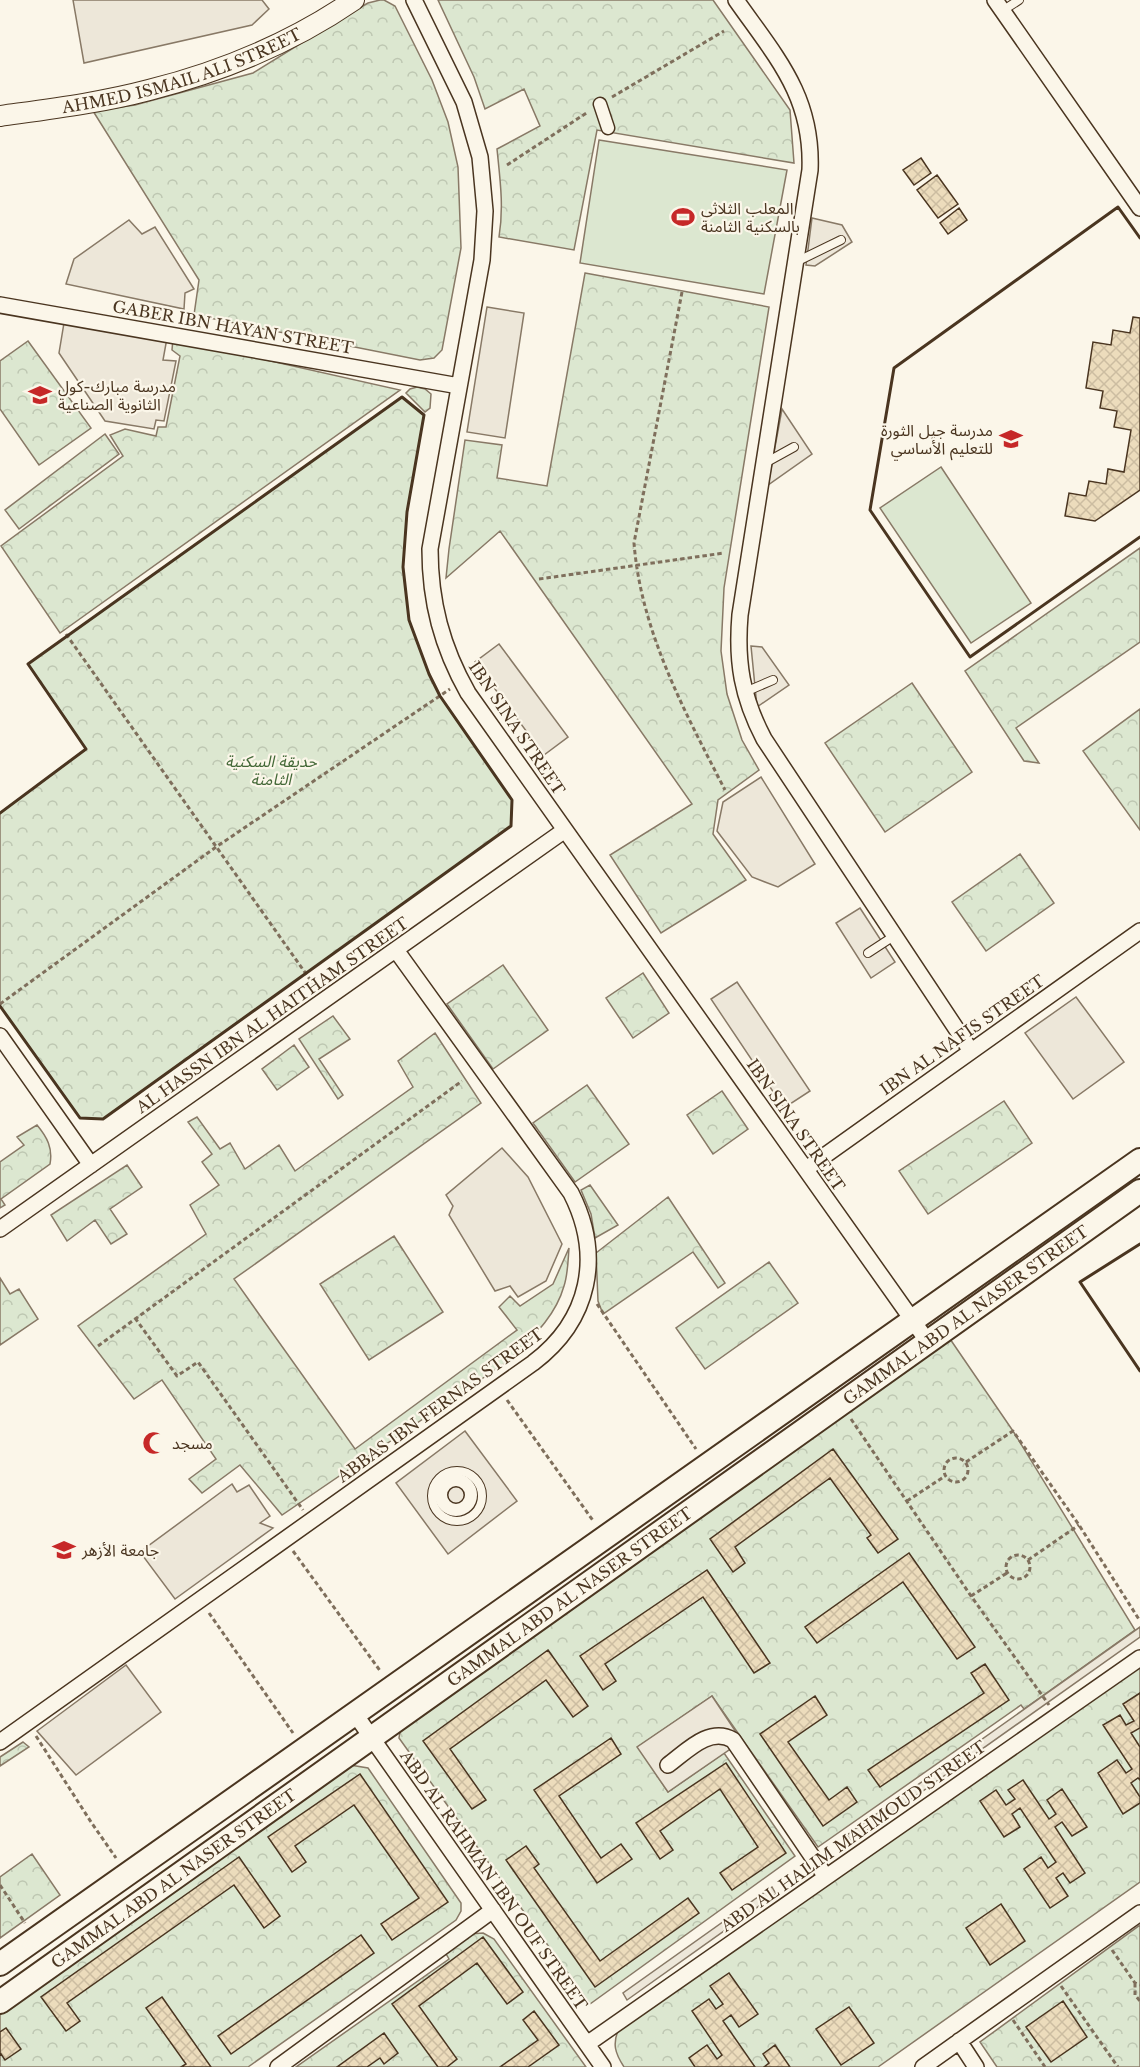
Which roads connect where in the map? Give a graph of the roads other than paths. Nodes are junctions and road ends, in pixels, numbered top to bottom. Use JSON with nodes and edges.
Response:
{"nodes":[{"id":1,"x":354,"y":0,"type":"edge"},
{"id":2,"x":414,"y":0,"type":"edge"},
{"id":3,"x":736,"y":0,"type":"edge"},
{"id":4,"x":1019,"y":0,"type":"edge"},
{"id":5,"x":998,"y":5,"type":"edge"},
{"id":6,"x":600,"y":104,"type":"road end"},
{"id":7,"x":0,"y":116,"type":"edge"},
{"id":8,"x":609,"y":128,"type":"dead end"},
{"id":9,"x":1140,"y":208,"type":"edge"},
{"id":10,"x":841,"y":240,"type":"dead end"},
{"id":11,"x":796,"y":262,"type":"junction"},
{"id":12,"x":0,"y":305,"type":"edge"},
{"id":13,"x":459,"y":386,"type":"junction"},
{"id":14,"x":794,"y":447,"type":"dead end"},
{"id":15,"x":764,"y":464,"type":"junction"},
{"id":16,"x":773,"y":680,"type":"dead end"},
{"id":17,"x":745,"y":692,"type":"junction"},
{"id":18,"x":565,"y":830,"type":"junction"},
{"id":19,"x":1140,"y":931,"type":"edge"},
{"id":20,"x":894,"y":936,"type":"junction"},
{"id":21,"x":396,"y":950,"type":"junction"},
{"id":22,"x":868,"y":953,"type":"dead end"},
{"id":23,"x":0,"y":1036,"type":"edge"},
{"id":24,"x":971,"y":1051,"type":"junction"},
{"id":25,"x":1140,"y":1160,"type":"edge"},
{"id":26,"x":92,"y":1165,"type":"junction"},
{"id":27,"x":806,"y":1169,"type":"junction"},
{"id":28,"x":1140,"y":1191,"type":"edge"},
{"id":29,"x":0,"y":1229,"type":"edge"},
{"id":30,"x":913,"y":1320,"type":"junction"},
{"id":31,"x":928,"y":1341,"type":"junction"},
{"id":32,"x":478,"y":1482,"type":"joint"},
{"id":33,"x":1140,"y":1658,"type":"edge"},
{"id":34,"x":355,"y":1714,"type":"junction"},
{"id":35,"x":372,"y":1738,"type":"junction"},
{"id":36,"x":0,"y":1742,"type":"edge"},
{"id":37,"x":668,"y":1766,"type":"dead end"},
{"id":38,"x":826,"y":1877,"type":"junction"},
{"id":39,"x":493,"y":1910,"type":"junction"},
{"id":40,"x":1140,"y":1913,"type":"edge"},
{"id":41,"x":0,"y":1965,"type":"edge"},
{"id":42,"x":0,"y":2002,"type":"edge"},
{"id":43,"x":959,"y":2042,"type":"junction"},
{"id":44,"x":587,"y":2044,"type":"junction"},
{"id":45,"x":278,"y":2067,"type":"edge"},
{"id":46,"x":603,"y":2067,"type":"edge"},
{"id":47,"x":923,"y":2067,"type":"edge"},
{"id":48,"x":976,"y":2067,"type":"edge"}],
"edges":[{"from":1,"to":7,"type":"street","name":"AHMED ISMAIL ALI STREET"},
{"from":2,"to":13,"type":"street","name":"IBN SINA STREET"},
{"from":3,"to":11,"type":"street"},
{"from":4,"to":5,"type":"lane"},
{"from":5,"to":9,"type":"street"},
{"from":6,"to":8,"type":"street"},
{"from":10,"to":11,"type":"lane"},
{"from":11,"to":15,"type":"street"},
{"from":12,"to":13,"type":"street","name":"GABER IBN HAYAN STREET"},
{"from":13,"to":18,"type":"street","name":"IBN SINA STREET"},
{"from":14,"to":15,"type":"lane"},
{"from":15,"to":17,"type":"street"},
{"from":16,"to":17,"type":"lane"},
{"from":17,"to":20,"type":"street"},
{"from":18,"to":21,"type":"street","name":"AL HASSN IBN AL HAITHAM STREET"},
{"from":18,"to":27,"type":"street","name":"IBN SINA STREET"},
{"from":19,"to":24,"type":"street","name":"IBN AL NAFIS STREET"},
{"from":20,"to":22,"type":"lane"},
{"from":20,"to":24,"type":"street"},
{"from":21,"to":26,"type":"street","name":"AL HASSN IBN AL HAITHAM STREET"},
{"from":21,"to":36,"type":"street","name":"ABBAS IBN FERNAS STREET"},
{"from":23,"to":26,"type":"street"},
{"from":24,"to":27,"type":"street","name":"IBN AL NAFIS STREET"},
{"from":25,"to":30,"type":"main road","name":"GAMMAL ABD AL NASER STREET"},
{"from":26,"to":29,"type":"street","name":"AL HASSN IBN AL HAITHAM STREET"},
{"from":27,"to":30,"type":"street","name":"IBN SINA STREET"},
{"from":28,"to":31,"type":"main road","name":"GAMMAL ABD AL NASER STREET"},
{"from":30,"to":31,"type":"street","name":"IBN SINA STREET"},
{"from":30,"to":34,"type":"main road","name":"GAMMAL ABD AL NASER STREET"},
{"from":31,"to":35,"type":"main road","name":"GAMMAL ABD AL NASER STREET"},
{"from":32,"to":32,"type":"lane"},
{"from":33,"to":38,"type":"street","name":"ABD AL HALIM MAHMOUD STREET"},
{"from":34,"to":35,"type":"street","name":"ABD AL RAHMAN IBN OUF STREET"},
{"from":34,"to":41,"type":"main road","name":"GAMMAL ABD AL NASER STREET"},
{"from":35,"to":39,"type":"street","name":"ABD AL RAHMAN IBN OUF STREET"},
{"from":35,"to":42,"type":"main road","name":"GAMMAL ABD AL NASER STREET"},
{"from":37,"to":38,"type":"street"},
{"from":38,"to":44,"type":"street","name":"ABD AL HALIM MAHMOUD STREET"},
{"from":39,"to":44,"type":"street","name":"ABD AL RAHMAN IBN OUF STREET"},
{"from":39,"to":45,"type":"street"},
{"from":40,"to":43,"type":"street"},
{"from":43,"to":47,"type":"street"},
{"from":43,"to":48,"type":"street"},
{"from":44,"to":46,"type":"street","name":"ABD AL RAHMAN IBN OUF STREET"}]}
